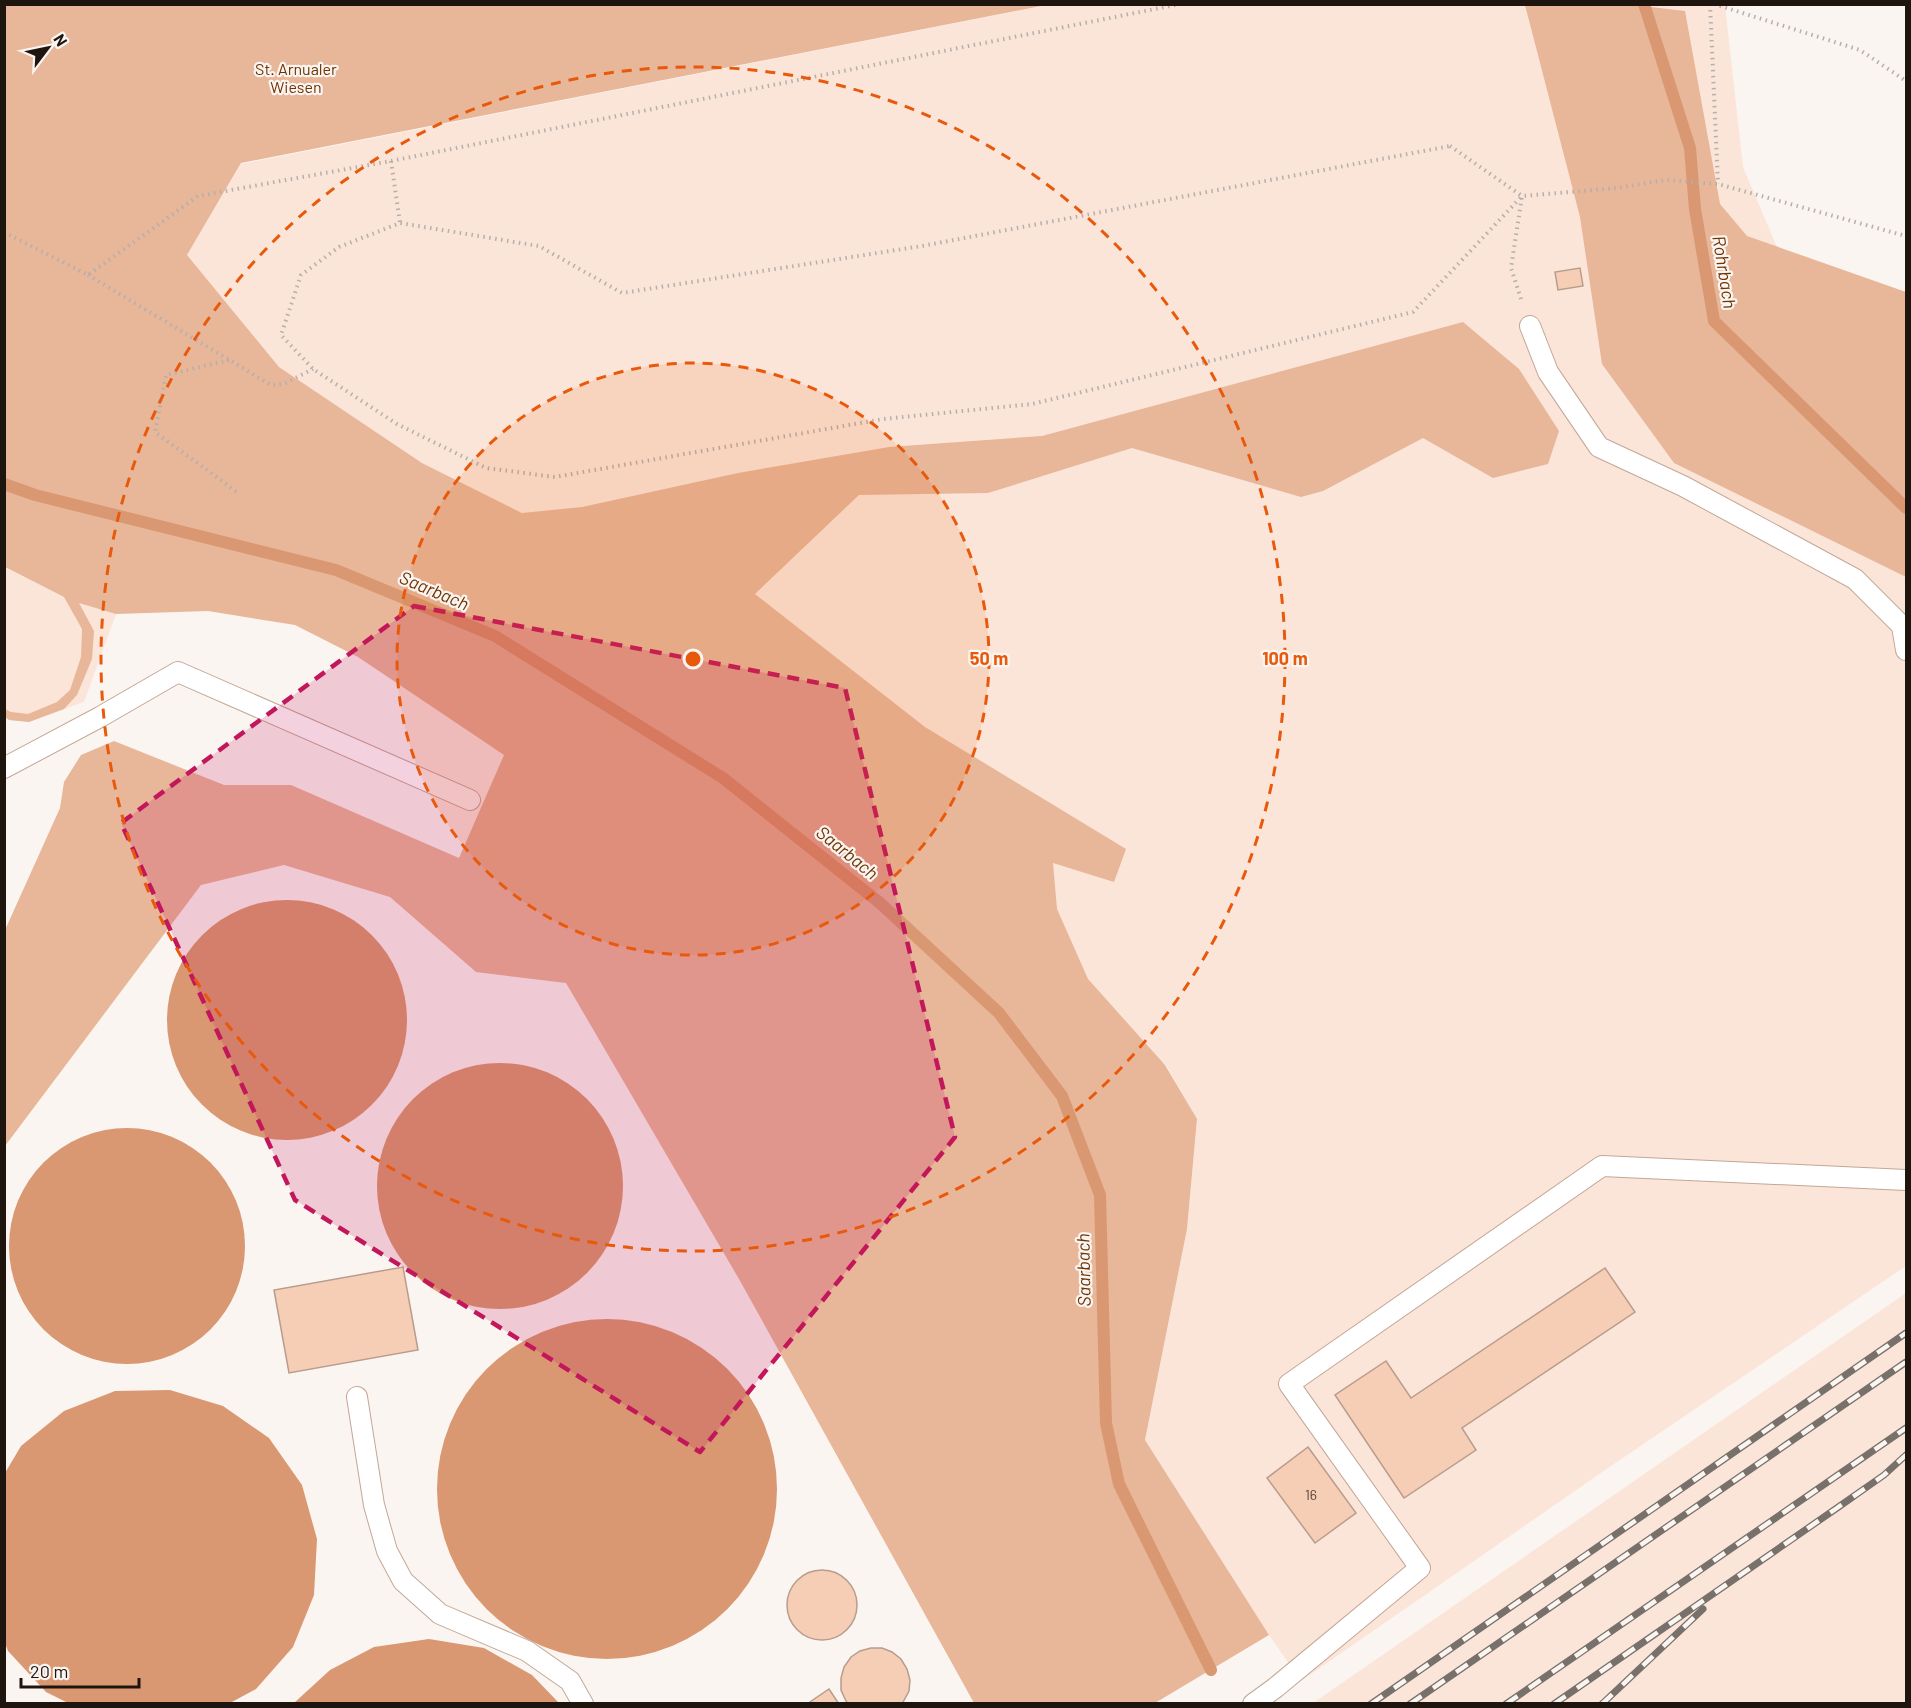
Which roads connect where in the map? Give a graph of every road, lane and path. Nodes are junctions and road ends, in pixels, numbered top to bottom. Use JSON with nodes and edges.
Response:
{"nodes":[{"id":1,"x":1180,"y":4,"type":"edge"},
{"id":2,"x":1712,"y":4,"type":"edge"},
{"id":3,"x":1906,"y":81,"type":"edge"},
{"id":4,"x":392,"y":161,"type":"junction"},
{"id":5,"x":1718,"y":184,"type":"junction"},
{"id":6,"x":1522,"y":196,"type":"junction"},
{"id":7,"x":400,"y":223,"type":"junction"},
{"id":8,"x":4,"y":232,"type":"edge"},
{"id":9,"x":1906,"y":236,"type":"edge"},
{"id":10,"x":88,"y":275,"type":"junction"},
{"id":11,"x":1530,"y":326,"type":"joint"},
{"id":12,"x":229,"y":360,"type":"junction"},
{"id":13,"x":313,"y":369,"type":"junction"},
{"id":14,"x":237,"y":492,"type":"dead end"},
{"id":15,"x":1906,"y":650,"type":"edge"},
{"id":16,"x":4,"y":768,"type":"edge"},
{"id":17,"x":470,"y":800,"type":"dead end"},
{"id":18,"x":1906,"y":1180,"type":"edge"},
{"id":19,"x":357,"y":1397,"type":"dead end"},
{"id":20,"x":584,"y":1704,"type":"edge"},
{"id":21,"x":1253,"y":1704,"type":"edge"}],
"edges":[{"from":1,"to":4,"type":"path"},
{"from":2,"to":3,"type":"path"},
{"from":2,"to":5,"type":"path"},
{"from":4,"to":7,"type":"path"},
{"from":4,"to":10,"type":"path"},
{"from":5,"to":6,"type":"path"},
{"from":5,"to":9,"type":"path"},
{"from":6,"to":7,"type":"path"},
{"from":6,"to":11,"type":"path"},
{"from":6,"to":13,"type":"path"},
{"from":7,"to":13,"type":"path"},
{"from":8,"to":10,"type":"path"},
{"from":10,"to":12,"type":"path"},
{"from":11,"to":15,"type":"lane"},
{"from":12,"to":13,"type":"path"},
{"from":12,"to":14,"type":"path"},
{"from":16,"to":17,"type":"lane"},
{"from":18,"to":21,"type":"lane"},
{"from":19,"to":20,"type":"lane"}]}
